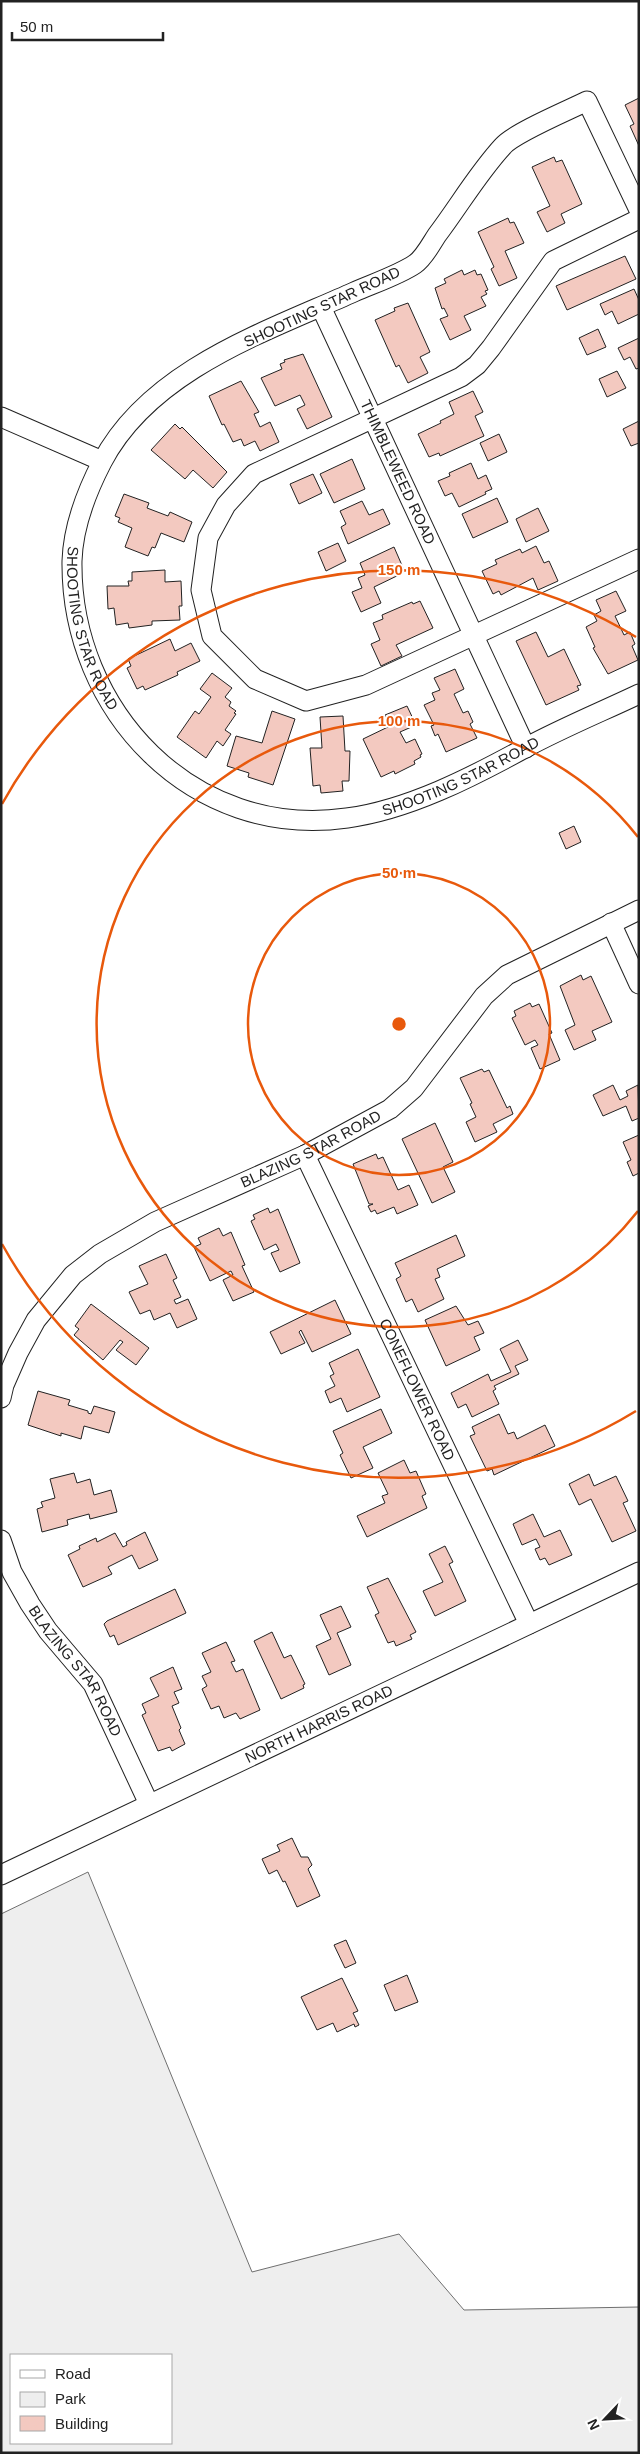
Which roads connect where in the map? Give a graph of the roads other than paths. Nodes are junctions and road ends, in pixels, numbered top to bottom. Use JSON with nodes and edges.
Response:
{"nodes":[{"id":1,"x":639,"y":210,"type":"edge"},
{"id":2,"x":639,"y":218,"type":"edge"},
{"id":3,"x":321,"y":307,"type":"junction"},
{"id":4,"x":1,"y":417,"type":"edge"},
{"id":5,"x":373,"y":418,"type":"junction"},
{"id":6,"x":102,"y":461,"type":"junction"},
{"id":7,"x":639,"y":559,"type":"edge"},
{"id":8,"x":475,"y":635,"type":"junction"},
{"id":9,"x":639,"y":694,"type":"edge"},
{"id":10,"x":526,"y":748,"type":"junction"},
{"id":11,"x":639,"y":910,"type":"edge"},
{"id":12,"x":611,"y":923,"type":"junction"},
{"id":13,"x":639,"y":984,"type":"edge"},
{"id":14,"x":304,"y":1155,"type":"junction"},
{"id":15,"x":1,"y":1398,"type":"edge"},
{"id":16,"x":1,"y":1540,"type":"edge"},
{"id":17,"x":639,"y":1572,"type":"edge"},
{"id":18,"x":529,"y":1624,"type":"junction"},
{"id":19,"x":149,"y":1804,"type":"junction"},
{"id":20,"x":1,"y":1875,"type":"edge"}],
"edges":[{"from":1,"to":3,"type":"street","name":"SHOOTING STAR ROAD"},
{"from":2,"to":5,"type":"street"},
{"from":3,"to":5,"type":"street","name":"THIMBLEWEED ROAD"},
{"from":3,"to":6,"type":"street","name":"SHOOTING STAR ROAD"},
{"from":4,"to":6,"type":"street"},
{"from":5,"to":8,"type":"street","name":"THIMBLEWEED ROAD"},
{"from":5,"to":8,"type":"street"},
{"from":6,"to":10,"type":"street","name":"SHOOTING STAR ROAD"},
{"from":7,"to":8,"type":"street"},
{"from":8,"to":10,"type":"street","name":"THIMBLEWEED ROAD"},
{"from":9,"to":10,"type":"street","name":"SHOOTING STAR ROAD"},
{"from":11,"to":12,"type":"street","name":"BLAZING STAR ROAD"},
{"from":12,"to":13,"type":"street"},
{"from":12,"to":14,"type":"street","name":"BLAZING STAR ROAD"},
{"from":14,"to":15,"type":"street","name":"BLAZING STAR ROAD"},
{"from":14,"to":18,"type":"street","name":"CONEFLOWER ROAD"},
{"from":16,"to":19,"type":"street","name":"BLAZING STAR ROAD"},
{"from":17,"to":18,"type":"street","name":"NORTH HARRIS ROAD"},
{"from":18,"to":19,"type":"street","name":"NORTH HARRIS ROAD"},
{"from":19,"to":20,"type":"street","name":"NORTH HARRIS ROAD"}]}
